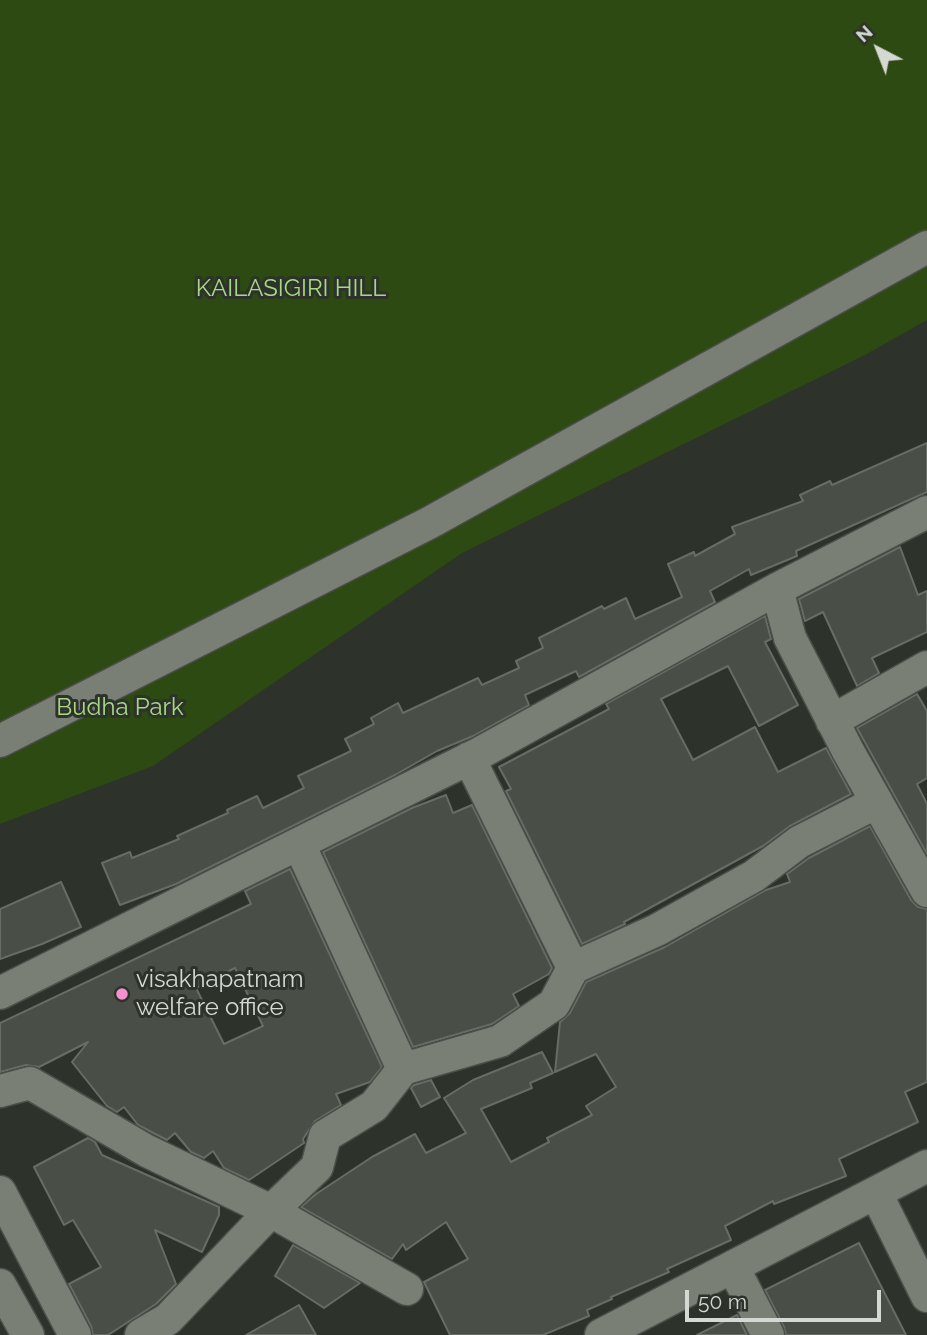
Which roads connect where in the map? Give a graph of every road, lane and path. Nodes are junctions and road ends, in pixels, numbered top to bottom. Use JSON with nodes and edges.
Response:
{"nodes":[{"id":1,"x":927,"y":247,"type":"edge"},
{"id":2,"x":927,"y":512,"type":"edge"},
{"id":3,"x":776,"y":589,"type":"junction"},
{"id":4,"x":926,"y":670,"type":"edge"},
{"id":5,"x":832,"y":721,"type":"junction"},
{"id":6,"x":0,"y":741,"type":"edge"},
{"id":7,"x":469,"y":758,"type":"junction"},
{"id":8,"x":877,"y":802,"type":"junction"},
{"id":9,"x":299,"y":844,"type":"junction"},
{"id":10,"x":927,"y":891,"type":"edge"},
{"id":11,"x":573,"y":968,"type":"junction"},
{"id":12,"x":0,"y":993,"type":"edge"},
{"id":13,"x":403,"y":1069,"type":"junction"},
{"id":14,"x":0,"y":1091,"type":"edge"},
{"id":15,"x":927,"y":1166,"type":"edge"},
{"id":16,"x":0,"y":1192,"type":"edge"},
{"id":17,"x":876,"y":1193,"type":"junction"},
{"id":18,"x":271,"y":1211,"type":"junction"},
{"id":19,"x":733,"y":1267,"type":"junction"},
{"id":20,"x":0,"y":1285,"type":"edge"},
{"id":21,"x":407,"y":1289,"type":"dead end"},
{"id":22,"x":927,"y":1296,"type":"edge"},
{"id":23,"x":28,"y":1335,"type":"edge"},
{"id":24,"x":75,"y":1335,"type":"edge"},
{"id":25,"x":141,"y":1335,"type":"edge"},
{"id":26,"x":601,"y":1335,"type":"edge"},
{"id":27,"x":768,"y":1335,"type":"edge"}],
"edges":[{"from":1,"to":6,"type":"street"},
{"from":2,"to":3,"type":"street"},
{"from":3,"to":5,"type":"street"},
{"from":3,"to":7,"type":"street"},
{"from":4,"to":5,"type":"street"},
{"from":5,"to":8,"type":"street"},
{"from":7,"to":9,"type":"street"},
{"from":7,"to":11,"type":"street"},
{"from":8,"to":10,"type":"street"},
{"from":8,"to":11,"type":"street"},
{"from":9,"to":12,"type":"street"},
{"from":9,"to":13,"type":"street"},
{"from":11,"to":13,"type":"street"},
{"from":13,"to":18,"type":"street"},
{"from":14,"to":18,"type":"street"},
{"from":15,"to":17,"type":"street"},
{"from":16,"to":24,"type":"street"},
{"from":17,"to":19,"type":"street"},
{"from":17,"to":22,"type":"street"},
{"from":18,"to":21,"type":"street"},
{"from":18,"to":25,"type":"street"},
{"from":19,"to":26,"type":"street"},
{"from":19,"to":27,"type":"street"},
{"from":20,"to":23,"type":"street"}]}
